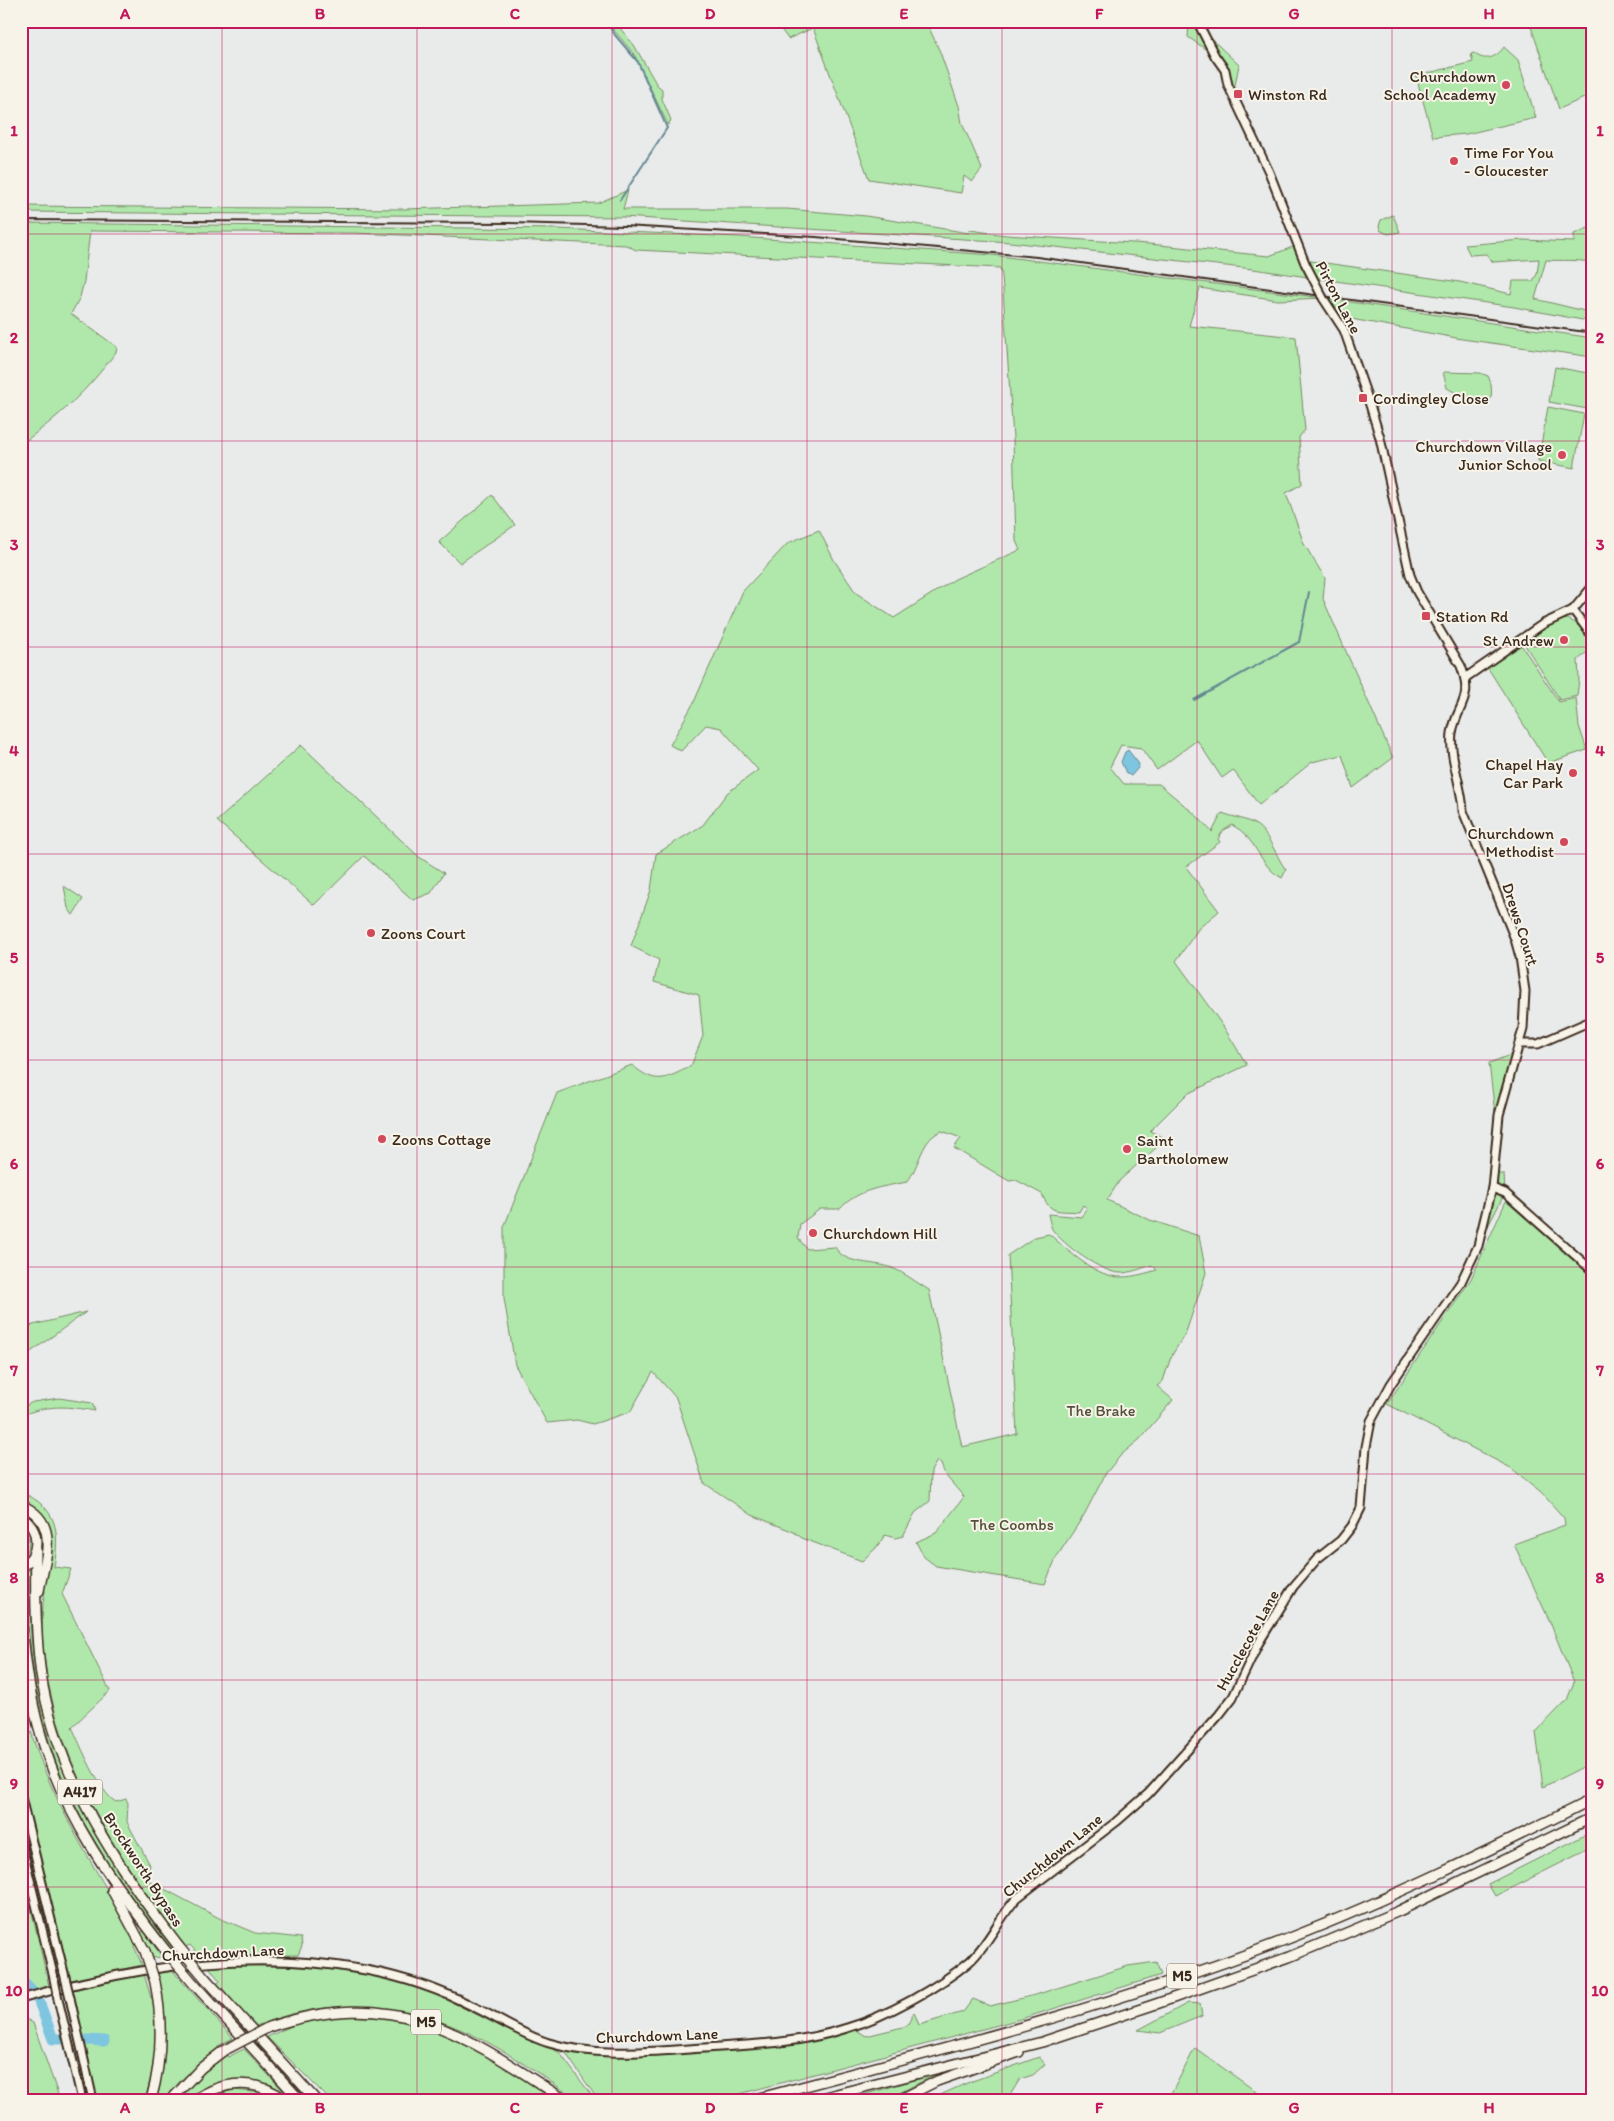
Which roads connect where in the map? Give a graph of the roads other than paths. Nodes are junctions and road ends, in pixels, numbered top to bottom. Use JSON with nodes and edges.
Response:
{"nodes":[{"id":1,"x":1197,"y":21,"type":"edge"},
{"id":2,"x":1593,"y":586,"type":"edge"},
{"id":3,"x":1573,"y":610,"type":"junction"},
{"id":4,"x":1593,"y":637,"type":"edge"},
{"id":5,"x":1465,"y":678,"type":"junction"},
{"id":6,"x":1593,"y":1020,"type":"edge"},
{"id":7,"x":1520,"y":1044,"type":"junction"},
{"id":8,"x":1492,"y":1188,"type":"junction"},
{"id":9,"x":1593,"y":1272,"type":"edge"},
{"id":10,"x":21,"y":1504,"type":"edge"},
{"id":11,"x":21,"y":1517,"type":"edge"},
{"id":12,"x":36,"y":1549,"type":"junction"},
{"id":13,"x":21,"y":1567,"type":"edge"},
{"id":14,"x":36,"y":1614,"type":"junction"},
{"id":15,"x":21,"y":1616,"type":"edge"},
{"id":16,"x":21,"y":1797,"type":"edge"},
{"id":17,"x":1593,"y":1799,"type":"edge"},
{"id":18,"x":1593,"y":1818,"type":"edge"},
{"id":19,"x":1116,"y":1822,"type":"joint"},
{"id":20,"x":21,"y":1843,"type":"edge"},
{"id":21,"x":94,"y":1854,"type":"junction"},
{"id":22,"x":21,"y":1999,"type":"edge"},
{"id":23,"x":1042,"y":2042,"type":"junction"},
{"id":24,"x":274,"y":2056,"type":"junction"},
{"id":25,"x":82,"y":2100,"type":"edge"},
{"id":26,"x":93,"y":2100,"type":"edge"},
{"id":27,"x":151,"y":2100,"type":"edge"},
{"id":28,"x":171,"y":2100,"type":"edge"},
{"id":29,"x":195,"y":2100,"type":"edge"},
{"id":30,"x":285,"y":2100,"type":"edge"},
{"id":31,"x":300,"y":2100,"type":"edge"},
{"id":32,"x":316,"y":2100,"type":"edge"},
{"id":33,"x":321,"y":2100,"type":"edge"},
{"id":34,"x":565,"y":2100,"type":"edge"},
{"id":35,"x":752,"y":2100,"type":"edge"},
{"id":36,"x":813,"y":2100,"type":"edge"},
{"id":37,"x":899,"y":2100,"type":"edge"}],
"edges":[{"from":1,"to":5,"type":"street","name":"Pirton Lane","bridge":true},
{"from":2,"to":3,"type":"street"},
{"from":3,"to":4,"type":"street"},
{"from":3,"to":5,"type":"street"},
{"from":5,"to":7,"type":"street","name":"Drews Court"},
{"from":6,"to":7,"type":"street"},
{"from":7,"to":8,"type":"street","name":"Drews Court"},
{"from":8,"to":9,"type":"street"},
{"from":8,"to":19,"type":"street","name":"Hucclecote Lane"},
{"from":10,"to":14,"type":"highway","number":"A417"},
{"from":11,"to":12,"type":"highway","name":"Brockworth Bypass"},
{"from":12,"to":13,"type":"highway"},
{"from":12,"to":14,"type":"highway","name":"Brockworth Bypass","number":"A417"},
{"from":14,"to":24,"type":"highway","name":"Brockworth Bypass","number":"A417","bridge":true},
{"from":15,"to":21,"type":"highway","name":"Brockworth Bypass","number":"A417"},
{"from":16,"to":26,"type":"street","bridge":true},
{"from":17,"to":35,"type":"highway","number":"M5"},
{"from":18,"to":23,"type":"highway","number":"M5"},
{"from":19,"to":22,"type":"street","name":"Churchdown Lane"},
{"from":20,"to":25,"type":"street","bridge":true},
{"from":21,"to":27,"type":"highway","bridge":true},
{"from":21,"to":31,"type":"highway","name":"Brockworth Bypass","number":"A417","bridge":true},
{"from":23,"to":36,"type":"highway","number":"M5"},
{"from":23,"to":37,"type":"highway","number":"M5"},
{"from":24,"to":32,"type":"highway","name":"Brockworth Bypass","number":"A417"},
{"from":24,"to":33,"type":"highway"},
{"from":28,"to":34,"type":"highway","number":"M5","bridge":true},
{"from":29,"to":30,"type":"highway"}]}
